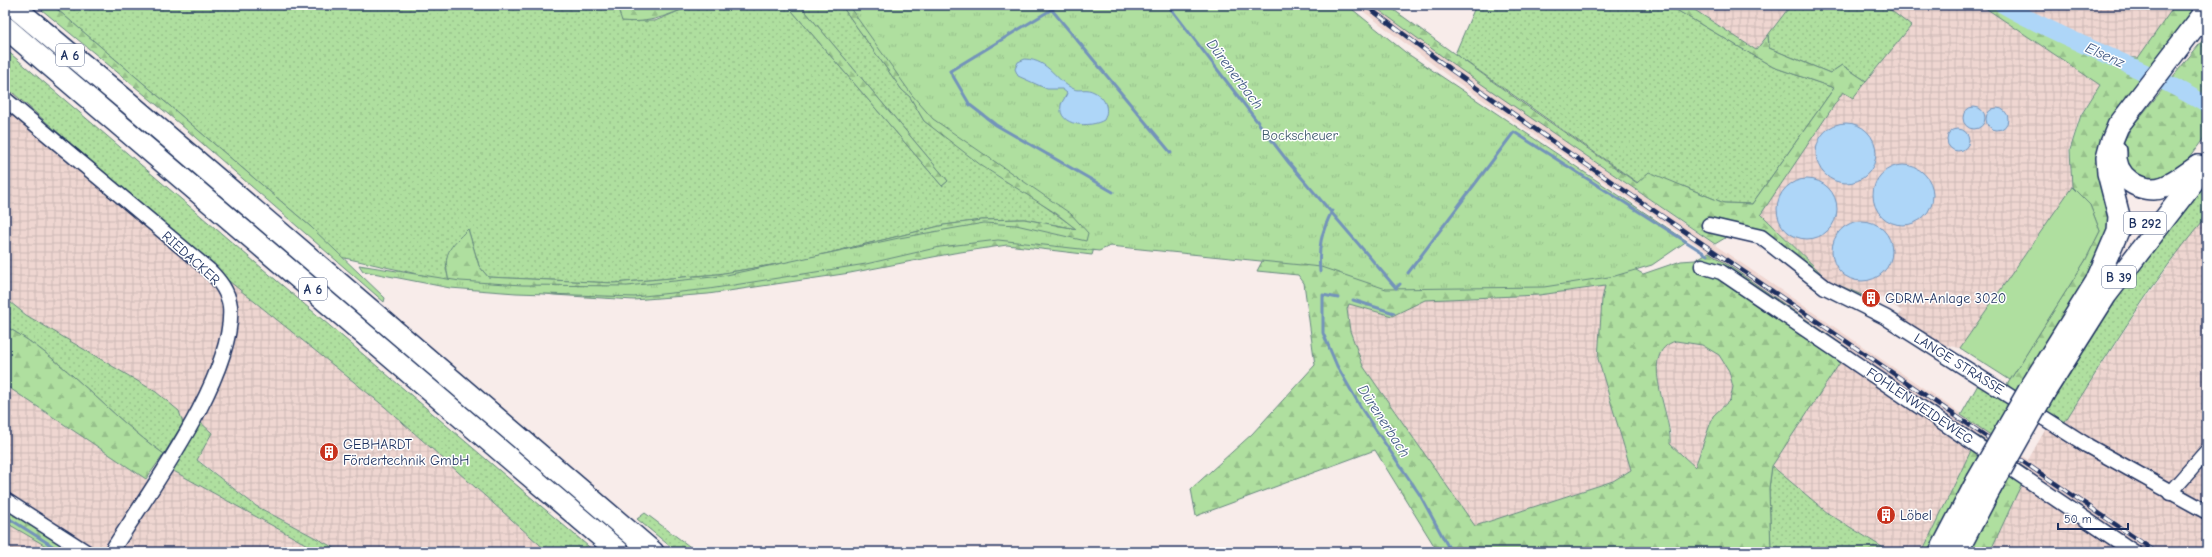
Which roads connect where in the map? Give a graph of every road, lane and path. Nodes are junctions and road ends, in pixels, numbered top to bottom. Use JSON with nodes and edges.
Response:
{"nodes":[{"id":1,"x":12,"y":5,"type":"edge"},
{"id":2,"x":2197,"y":5,"type":"edge"},
{"id":3,"x":2207,"y":10,"type":"edge"},
{"id":4,"x":5,"y":27,"type":"edge"},
{"id":5,"x":2187,"y":37,"type":"junction"},
{"id":6,"x":5,"y":99,"type":"edge"},
{"id":7,"x":2118,"y":126,"type":"junction"},
{"id":8,"x":2202,"y":160,"type":"edge"},
{"id":9,"x":1709,"y":225,"type":"dead end"},
{"id":10,"x":1702,"y":266,"type":"dead end"},
{"id":11,"x":2096,"y":282,"type":"junction"},
{"id":12,"x":2038,"y":389,"type":"junction"},
{"id":13,"x":2207,"y":450,"type":"edge"},
{"id":14,"x":1983,"y":485,"type":"junction"},
{"id":15,"x":2170,"y":493,"type":"junction"},
{"id":16,"x":5,"y":500,"type":"edge"},
{"id":17,"x":2207,"y":512,"type":"edge"},
{"id":18,"x":86,"y":552,"type":"edge"},
{"id":19,"x":111,"y":552,"type":"edge"},
{"id":20,"x":619,"y":552,"type":"edge"},
{"id":21,"x":653,"y":552,"type":"edge"},
{"id":22,"x":1940,"y":552,"type":"edge"},
{"id":23,"x":1957,"y":552,"type":"edge"},
{"id":24,"x":2134,"y":552,"type":"edge"}],
"edges":[{"from":1,"to":21,"type":"highway","number":"A 6"},
{"from":2,"to":5,"type":"highway"},
{"from":3,"to":5,"type":"highway","number":"B 39"},
{"from":4,"to":20,"type":"highway","number":"A 6"},
{"from":5,"to":7,"type":"highway","number":"B 39"},
{"from":6,"to":19,"type":"street","name":"RIEDACKER"},
{"from":7,"to":8,"type":"highway"},
{"from":7,"to":11,"type":"highway","number":"B 39"},
{"from":8,"to":11,"type":"highway","number":"B 292"},
{"from":8,"to":12,"type":"highway","number":"B 39"},
{"from":9,"to":15,"type":"street","name":"LANGE STRASSE"},
{"from":10,"to":24,"type":"street","name":"FOHLENWEIDEWEG"},
{"from":11,"to":12,"type":"highway","number":"B 39"},
{"from":12,"to":14,"type":"highway","number":"B 39","bridge":true},
{"from":13,"to":15,"type":"street"},
{"from":14,"to":22,"type":"highway","number":"B 39"},
{"from":14,"to":23,"type":"highway","number":"B 39"},
{"from":15,"to":17,"type":"street","name":"LANGE STRASSE"},
{"from":16,"to":18,"type":"street"}]}
